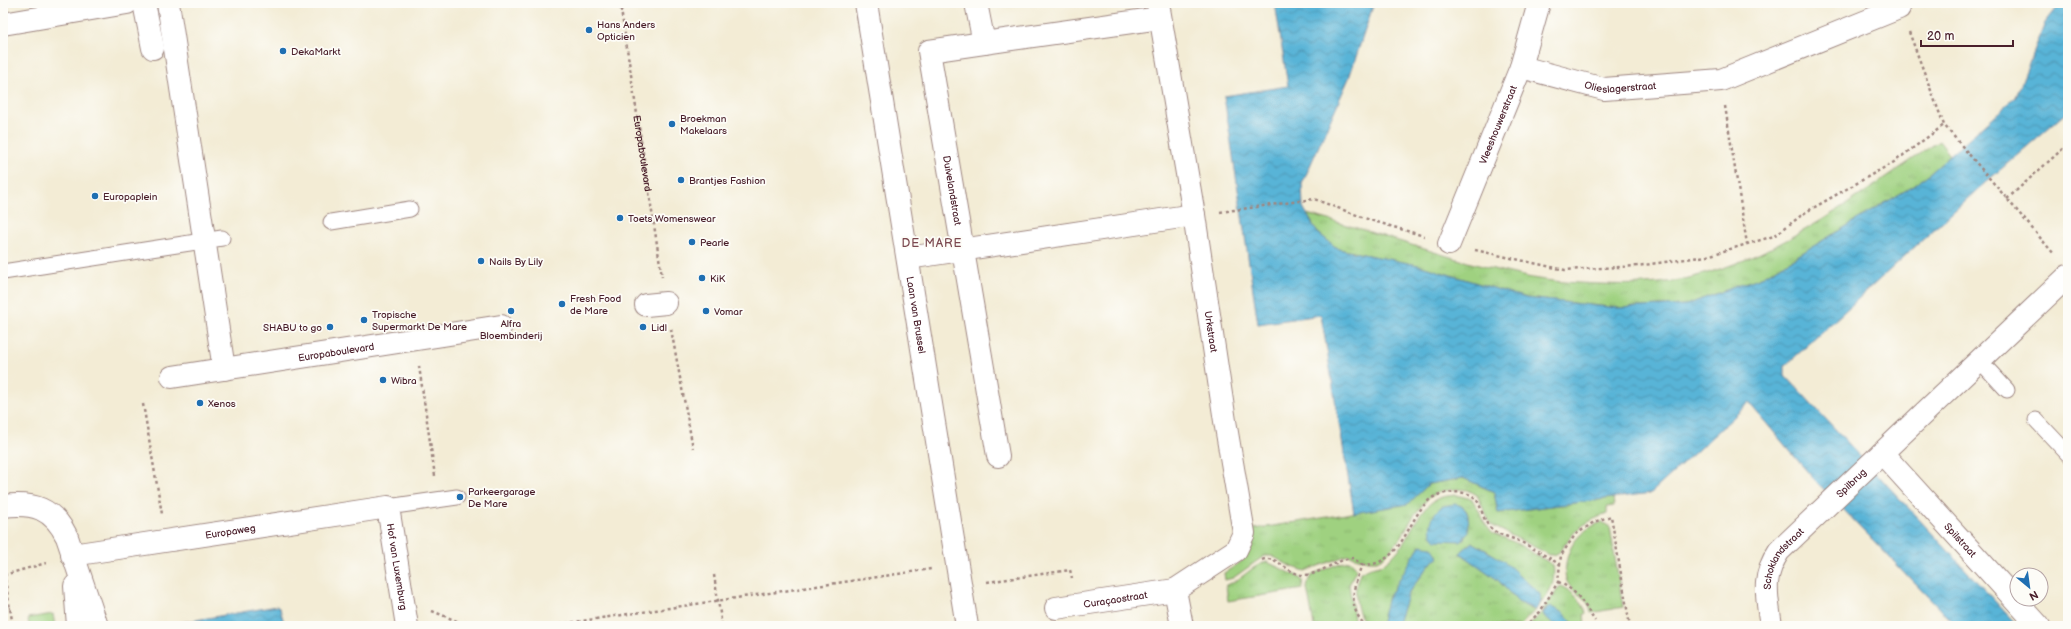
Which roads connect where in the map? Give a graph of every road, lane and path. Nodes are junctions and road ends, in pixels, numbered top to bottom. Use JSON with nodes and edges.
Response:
{"nodes":[{"id":1,"x":127,"y":3,"type":"edge"},
{"id":2,"x":144,"y":3,"type":"edge"},
{"id":3,"x":168,"y":3,"type":"edge"},
{"id":4,"x":620,"y":3,"type":"edge"},
{"id":5,"x":866,"y":3,"type":"edge"},
{"id":6,"x":976,"y":3,"type":"edge"},
{"id":7,"x":1539,"y":3,"type":"edge"},
{"id":8,"x":1898,"y":5,"type":"edge"},
{"id":9,"x":1159,"y":10,"type":"edge"},
{"id":10,"x":3,"y":24,"type":"edge"},
{"id":11,"x":984,"y":43,"type":"junction"},
{"id":12,"x":153,"y":48,"type":"dead end"},
{"id":13,"x":1521,"y":67,"type":"junction"},
{"id":14,"x":1721,"y":80,"type":"junction"},
{"id":15,"x":1944,"y":125,"type":"junction"},
{"id":16,"x":2068,"y":144,"type":"edge"},
{"id":17,"x":2007,"y":199,"type":"junction"},
{"id":18,"x":410,"y":209,"type":"dead end"},
{"id":19,"x":1229,"y":211,"type":"dead end"},
{"id":20,"x":1194,"y":215,"type":"junction"},
{"id":21,"x":331,"y":222,"type":"dead end"},
{"id":22,"x":213,"y":240,"type":"junction"},
{"id":23,"x":1449,"y":244,"type":"junction"},
{"id":24,"x":1747,"y":244,"type":"junction"},
{"id":25,"x":963,"y":251,"type":"junction"},
{"id":26,"x":908,"y":258,"type":"junction"},
{"id":27,"x":2063,"y":267,"type":"edge"},
{"id":28,"x":3,"y":272,"type":"edge"},
{"id":29,"x":501,"y":326,"type":"dead end"},
{"id":30,"x":415,"y":340,"type":"junction"},
{"id":31,"x":1980,"y":361,"type":"junction"},
{"id":32,"x":224,"y":369,"type":"junction"},
{"id":33,"x":172,"y":376,"type":"dead end"},
{"id":34,"x":2007,"y":390,"type":"dead end"},
{"id":35,"x":143,"y":404,"type":"dead end"},
{"id":36,"x":2036,"y":420,"type":"dead end"},
{"id":37,"x":694,"y":448,"type":"dead end"},
{"id":38,"x":2068,"y":454,"type":"edge"},
{"id":39,"x":998,"y":456,"type":"dead end"},
{"id":40,"x":1877,"y":457,"type":"junction"},
{"id":41,"x":456,"y":497,"type":"dead end"},
{"id":42,"x":439,"y":500,"type":"junction"},
{"id":43,"x":1828,"y":503,"type":"joint"},
{"id":44,"x":3,"y":506,"type":"edge"},
{"id":45,"x":388,"y":507,"type":"junction"},
{"id":46,"x":167,"y":542,"type":"junction"},
{"id":47,"x":72,"y":555,"type":"junction"},
{"id":48,"x":1260,"y":562,"type":"dead end"},
{"id":49,"x":1362,"y":564,"type":"junction"},
{"id":50,"x":1559,"y":564,"type":"junction"},
{"id":51,"x":3,"y":568,"type":"edge"},
{"id":52,"x":4,"y":575,"type":"junction"},
{"id":53,"x":714,"y":575,"type":"dead end"},
{"id":54,"x":959,"y":575,"type":"junction"},
{"id":55,"x":1558,"y":582,"type":"junction"},
{"id":56,"x":1175,"y":590,"type":"junction"},
{"id":57,"x":402,"y":598,"type":"junction"},
{"id":58,"x":718,"y":600,"type":"junction"},
{"id":59,"x":1077,"y":605,"type":"junction"},
{"id":60,"x":10,"y":608,"type":"junction"},
{"id":61,"x":1056,"y":608,"type":"dead end"},
{"id":62,"x":3,"y":609,"type":"edge"},
{"id":63,"x":1595,"y":621,"type":"dead end"},
{"id":64,"x":569,"y":625,"type":"edge"},
{"id":65,"x":1362,"y":625,"type":"edge"},
{"id":66,"x":13,"y":626,"type":"edge"},
{"id":67,"x":78,"y":626,"type":"edge"},
{"id":68,"x":97,"y":626,"type":"edge"},
{"id":69,"x":407,"y":626,"type":"edge"},
{"id":70,"x":469,"y":626,"type":"edge"},
{"id":71,"x":548,"y":626,"type":"edge"},
{"id":72,"x":722,"y":626,"type":"edge"},
{"id":73,"x":967,"y":626,"type":"edge"},
{"id":74,"x":1182,"y":626,"type":"edge"},
{"id":75,"x":1366,"y":626,"type":"edge"},
{"id":76,"x":1525,"y":626,"type":"edge"},
{"id":77,"x":1630,"y":626,"type":"edge"},
{"id":78,"x":1771,"y":626,"type":"edge"},
{"id":79,"x":2039,"y":626,"type":"edge"}],
"edges":[{"from":1,"to":10,"type":"street"},
{"from":2,"to":12,"type":"street"},
{"from":3,"to":22,"type":"street"},
{"from":4,"to":37,"type":"path","name":"Europaboulevard"},
{"from":5,"to":26,"type":"street","name":"Laan van Brussel"},
{"from":6,"to":11,"type":"street"},
{"from":7,"to":13,"type":"street","name":"Vleeshouwerstraat"},
{"from":8,"to":14,"type":"street","name":"Olieslagerstraat"},
{"from":8,"to":15,"type":"path"},
{"from":9,"to":11,"type":"street","name":"Duivelandstraat"},
{"from":9,"to":20,"type":"street","name":"Urkstraat"},
{"from":11,"to":25,"type":"street","name":"Duivelandstraat"},
{"from":13,"to":14,"type":"street","name":"Olieslagerstraat"},
{"from":13,"to":23,"type":"street","name":"Vleeshouwerstraat"},
{"from":14,"to":24,"type":"path"},
{"from":15,"to":17,"type":"path"},
{"from":15,"to":24,"type":"path"},
{"from":16,"to":17,"type":"path"},
{"from":17,"to":27,"type":"path"},
{"from":18,"to":21,"type":"lane"},
{"from":19,"to":23,"type":"path"},
{"from":20,"to":25,"type":"street"},
{"from":20,"to":56,"type":"street","name":"Urkstraat"},
{"from":22,"to":28,"type":"lane"},
{"from":22,"to":32,"type":"street"},
{"from":23,"to":24,"type":"path"},
{"from":25,"to":26,"type":"street"},
{"from":25,"to":39,"type":"street","name":"Duivelandstraat"},
{"from":26,"to":54,"type":"street","name":"Laan van Brussel"},
{"from":27,"to":31,"type":"street"},
{"from":29,"to":30,"type":"street","name":"Europaboulevard"},
{"from":30,"to":32,"type":"street","name":"Europaboulevard"},
{"from":30,"to":42,"type":"path"},
{"from":31,"to":34,"type":"lane"},
{"from":31,"to":40,"type":"street"},
{"from":32,"to":33,"type":"street","name":"Europaboulevard"},
{"from":35,"to":46,"type":"path"},
{"from":36,"to":38,"type":"lane"},
{"from":40,"to":43,"type":"street","name":"Spilbrug"},
{"from":40,"to":79,"type":"street","name":"Spilstraat"},
{"from":41,"to":42,"type":"lane"},
{"from":42,"to":45,"type":"lane"},
{"from":43,"to":78,"type":"street","name":"Schoklandstraat"},
{"from":44,"to":47,"type":"street"},
{"from":45,"to":46,"type":"street","name":"Europaweg"},
{"from":45,"to":57,"type":"street","name":"Hof van Luxemburg"},
{"from":46,"to":47,"type":"street","name":"Europaweg"},
{"from":47,"to":52,"type":"path"},
{"from":47,"to":67,"type":"street"},
{"from":47,"to":68,"type":"street"},
{"from":48,"to":49,"type":"path"},
{"from":49,"to":50,"type":"path"},
{"from":49,"to":65,"type":"path"},
{"from":50,"to":55,"type":"path"},
{"from":50,"to":77,"type":"path"},
{"from":51,"to":52,"type":"path"},
{"from":52,"to":60,"type":"path"},
{"from":53,"to":58,"type":"path"},
{"from":54,"to":58,"type":"path"},
{"from":54,"to":59,"type":"path"},
{"from":54,"to":73,"type":"street","name":"Laan van Brussel"},
{"from":55,"to":63,"type":"path"},
{"from":55,"to":76,"type":"path"},
{"from":56,"to":59,"type":"street","name":"Curaçaostraat"},
{"from":56,"to":74,"type":"street"},
{"from":57,"to":69,"type":"street","name":"Hof van Luxemburg"},
{"from":57,"to":70,"type":"path"},
{"from":58,"to":64,"type":"path"},
{"from":58,"to":72,"type":"path"},
{"from":59,"to":61,"type":"street","name":"Curaçaostraat"},
{"from":60,"to":62,"type":"path"},
{"from":60,"to":66,"type":"path"},
{"from":64,"to":71,"type":"path"},
{"from":65,"to":75,"type":"path"}]}
